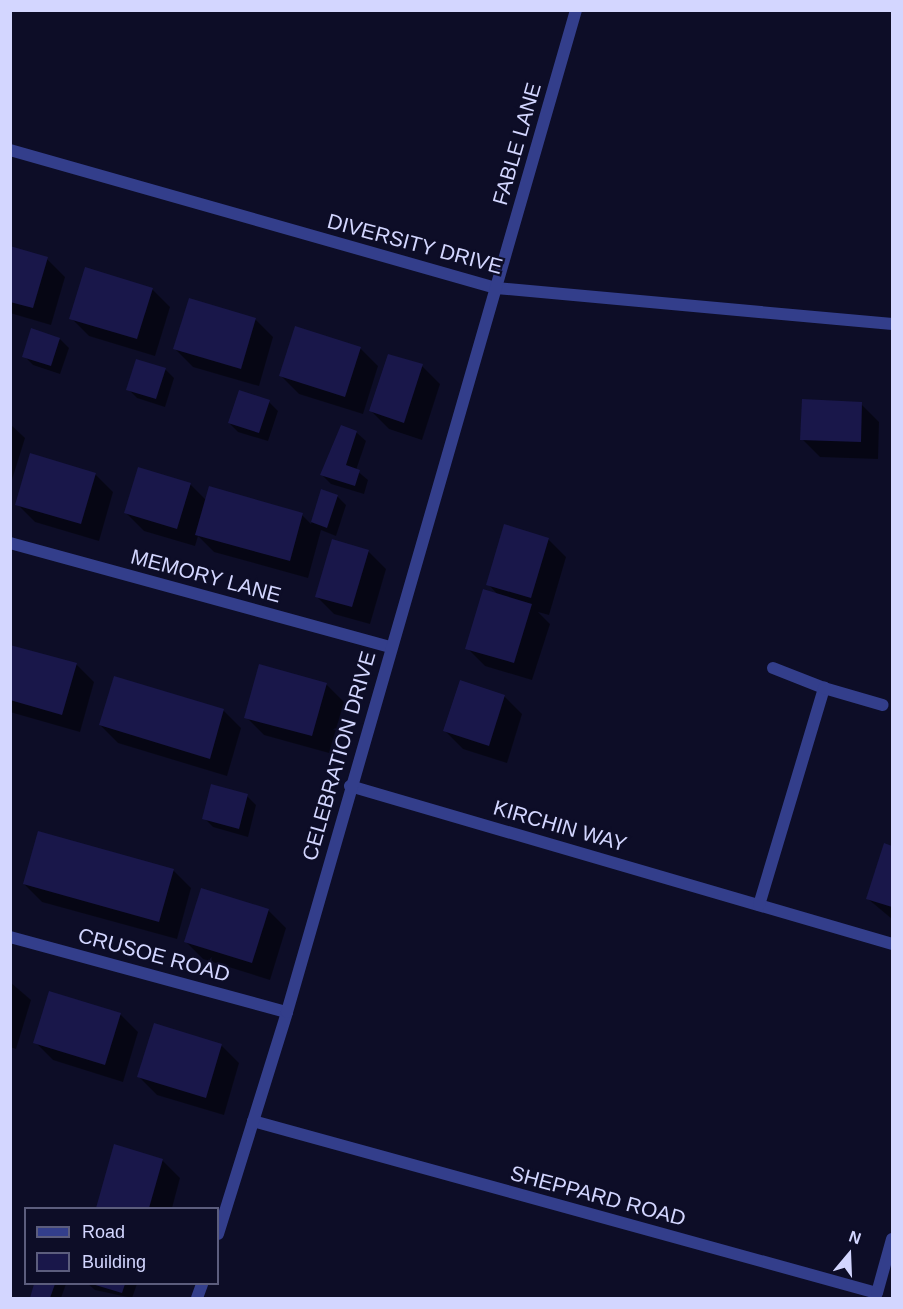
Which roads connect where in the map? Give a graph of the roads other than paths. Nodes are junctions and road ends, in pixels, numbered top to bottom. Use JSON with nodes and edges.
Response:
{"nodes":[{"id":1,"x":576,"y":10,"type":"edge"},
{"id":2,"x":10,"y":150,"type":"edge"},
{"id":3,"x":496,"y":288,"type":"junction"},
{"id":4,"x":892,"y":324,"type":"edge"},
{"id":5,"x":10,"y":543,"type":"edge"},
{"id":6,"x":391,"y":647,"type":"junction"},
{"id":7,"x":773,"y":668,"type":"dead end"},
{"id":8,"x":824,"y":688,"type":"junction"},
{"id":9,"x":884,"y":705,"type":"dead end"},
{"id":10,"x":350,"y":786,"type":"junction"},
{"id":11,"x":759,"y":905,"type":"junction"},
{"id":12,"x":10,"y":937,"type":"edge"},
{"id":13,"x":892,"y":944,"type":"edge"},
{"id":14,"x":287,"y":1012,"type":"junction"},
{"id":15,"x":253,"y":1121,"type":"junction"},
{"id":16,"x":219,"y":1231,"type":"edge"},
{"id":17,"x":892,"y":1239,"type":"edge"}],
"edges":[{"from":1,"to":3,"type":"street","name":"FABLE LANE"},
{"from":2,"to":3,"type":"street","name":"DIVERSITY DRIVE"},
{"from":3,"to":4,"type":"street","name":"DIVERSITY DRIVE"},
{"from":3,"to":6,"type":"street","name":"CELEBRATION DRIVE"},
{"from":5,"to":6,"type":"street","name":"MEMORY LANE"},
{"from":6,"to":10,"type":"street","name":"CELEBRATION DRIVE"},
{"from":7,"to":8,"type":"street"},
{"from":8,"to":9,"type":"street"},
{"from":8,"to":11,"type":"street"},
{"from":10,"to":11,"type":"street","name":"KIRCHIN WAY"},
{"from":10,"to":14,"type":"street","name":"CELEBRATION DRIVE"},
{"from":11,"to":13,"type":"street","name":"KIRCHIN WAY"},
{"from":12,"to":14,"type":"street","name":"CRUSOE ROAD"},
{"from":14,"to":15,"type":"street","name":"CELEBRATION DRIVE"},
{"from":15,"to":16,"type":"street","name":"CELEBRATION DRIVE"},
{"from":15,"to":17,"type":"street","name":"SHEPPARD ROAD"}]}
